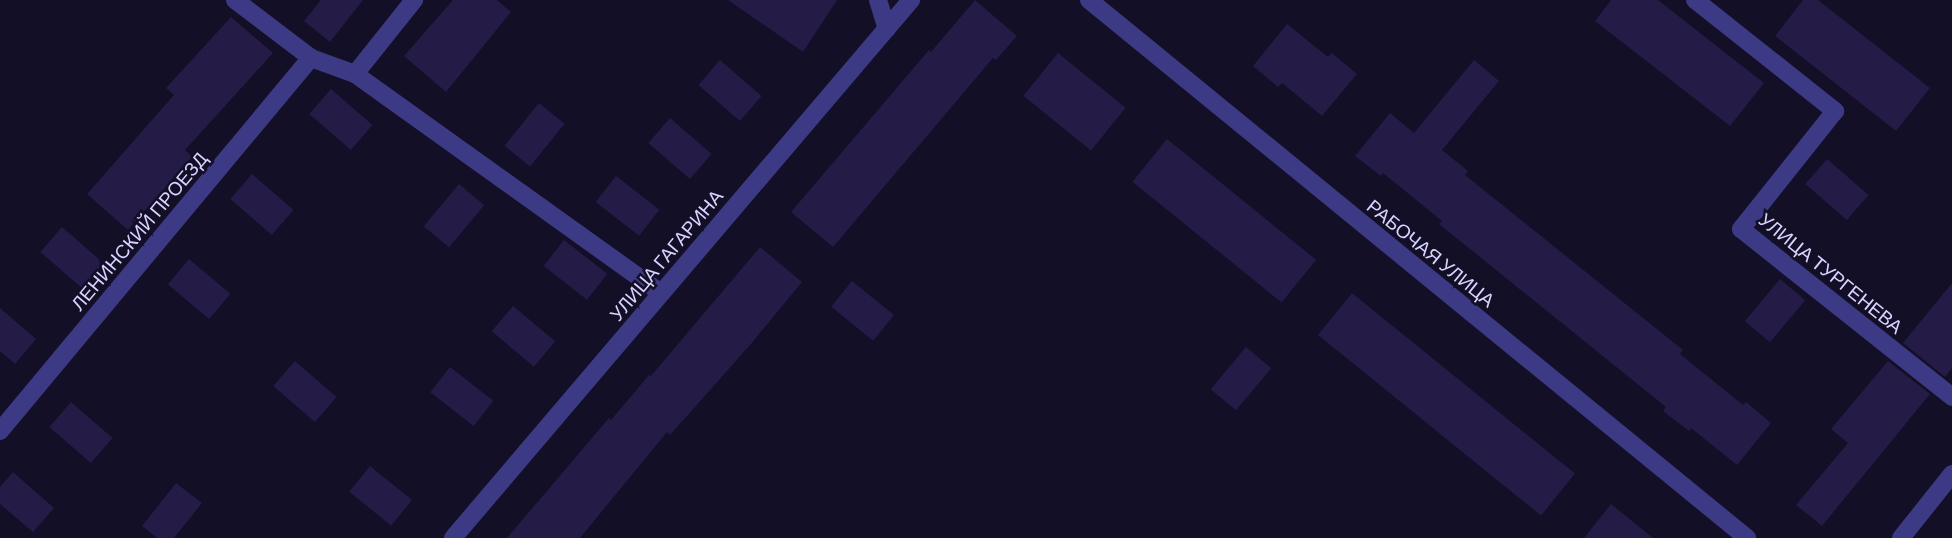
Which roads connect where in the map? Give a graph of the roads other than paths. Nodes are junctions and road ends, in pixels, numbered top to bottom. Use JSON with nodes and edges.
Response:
{"nodes":[{"id":1,"x":235,"y":0,"type":"edge"},
{"id":2,"x":414,"y":0,"type":"edge"},
{"id":3,"x":877,"y":0,"type":"edge"},
{"id":4,"x":911,"y":0,"type":"edge"},
{"id":5,"x":1089,"y":0,"type":"edge"},
{"id":6,"x":1695,"y":0,"type":"edge"},
{"id":7,"x":887,"y":29,"type":"junction"},
{"id":8,"x":311,"y":58,"type":"junction"},
{"id":9,"x":355,"y":74,"type":"junction"},
{"id":10,"x":661,"y":293,"type":"junction"},
{"id":11,"x":1952,"y":397,"type":"edge"},
{"id":12,"x":0,"y":431,"type":"edge"},
{"id":13,"x":1952,"y":474,"type":"edge"},
{"id":14,"x":453,"y":538,"type":"edge"},
{"id":15,"x":1747,"y":538,"type":"edge"},
{"id":16,"x":1900,"y":538,"type":"edge"}],
"edges":[{"from":1,"to":8,"type":"street"},
{"from":2,"to":9,"type":"street"},
{"from":3,"to":7,"type":"street"},
{"from":4,"to":7,"type":"street","name":"УЛИЦА ГАГАРИНА"},
{"from":5,"to":15,"type":"street","name":"РАБОЧАЯ УЛИЦА"},
{"from":6,"to":11,"type":"street","name":"УЛИЦА ТУРГЕНЕВА"},
{"from":7,"to":10,"type":"street","name":"УЛИЦА ГАГАРИНА"},
{"from":8,"to":9,"type":"street"},
{"from":8,"to":12,"type":"street","name":"ЛЕНИНСКИЙ ПРОЕЗД"},
{"from":9,"to":10,"type":"street"},
{"from":10,"to":14,"type":"street","name":"УЛИЦА ГАГАРИНА"},
{"from":13,"to":16,"type":"street"}]}
